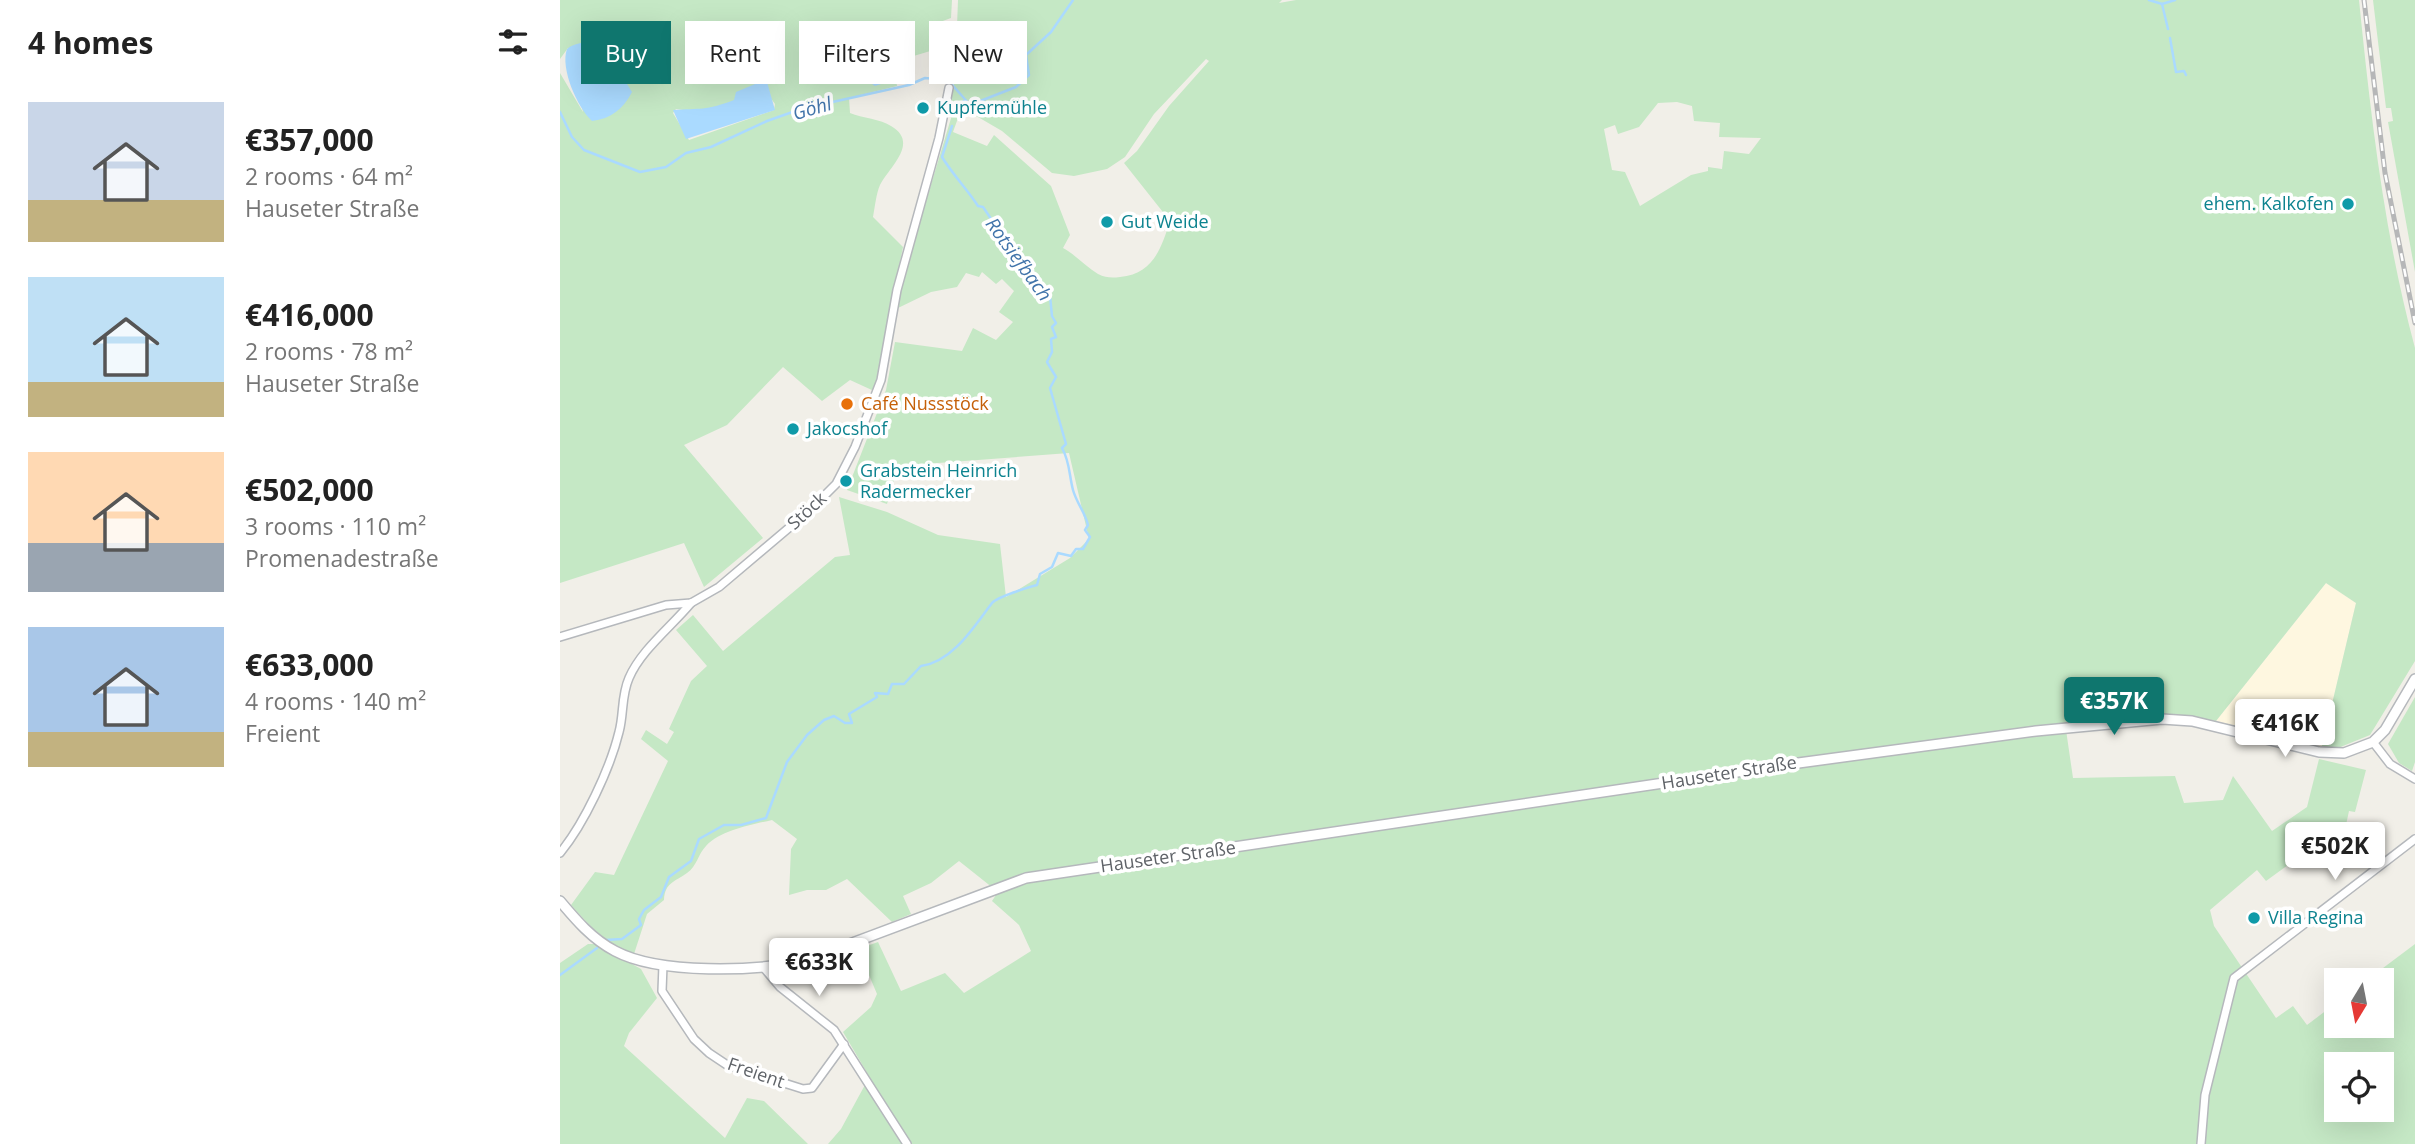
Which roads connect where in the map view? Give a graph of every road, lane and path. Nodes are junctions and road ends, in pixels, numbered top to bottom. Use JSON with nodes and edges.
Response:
{"nodes":[{"id":1,"x":949,"y":88,"type":"dead end"},
{"id":2,"x":691,"y":603,"type":"junction"},
{"id":3,"x":560,"y":637,"type":"edge"},
{"id":4,"x":2415,"y":680,"type":"edge"},
{"id":5,"x":2374,"y":743,"type":"junction"},
{"id":6,"x":2415,"y":779,"type":"edge"},
{"id":7,"x":2415,"y":839,"type":"edge"},
{"id":8,"x":560,"y":853,"type":"edge"},
{"id":9,"x":560,"y":901,"type":"edge"},
{"id":10,"x":663,"y":965,"type":"junction"},
{"id":11,"x":764,"y":968,"type":"junction"},
{"id":12,"x":844,"y":1044,"type":"junction"},
{"id":13,"x":908,"y":1144,"type":"edge"},
{"id":14,"x":2201,"y":1144,"type":"edge"}],
"edges":[{"from":1,"to":2,"type":"street","name":"Stöck"},
{"from":2,"to":3,"type":"street","name":"Stöck"},
{"from":2,"to":8,"type":"street"},
{"from":4,"to":5,"type":"street"},
{"from":5,"to":6,"type":"street"},
{"from":5,"to":11,"type":"street","name":"Hauseter Straße"},
{"from":7,"to":14,"type":"street"},
{"from":9,"to":10,"type":"street","name":"Hauseter Straße"},
{"from":10,"to":11,"type":"street","name":"Hauseter Straße"},
{"from":10,"to":12,"type":"street","name":"Freient"},
{"from":11,"to":12,"type":"street"},
{"from":12,"to":13,"type":"street"}]}
